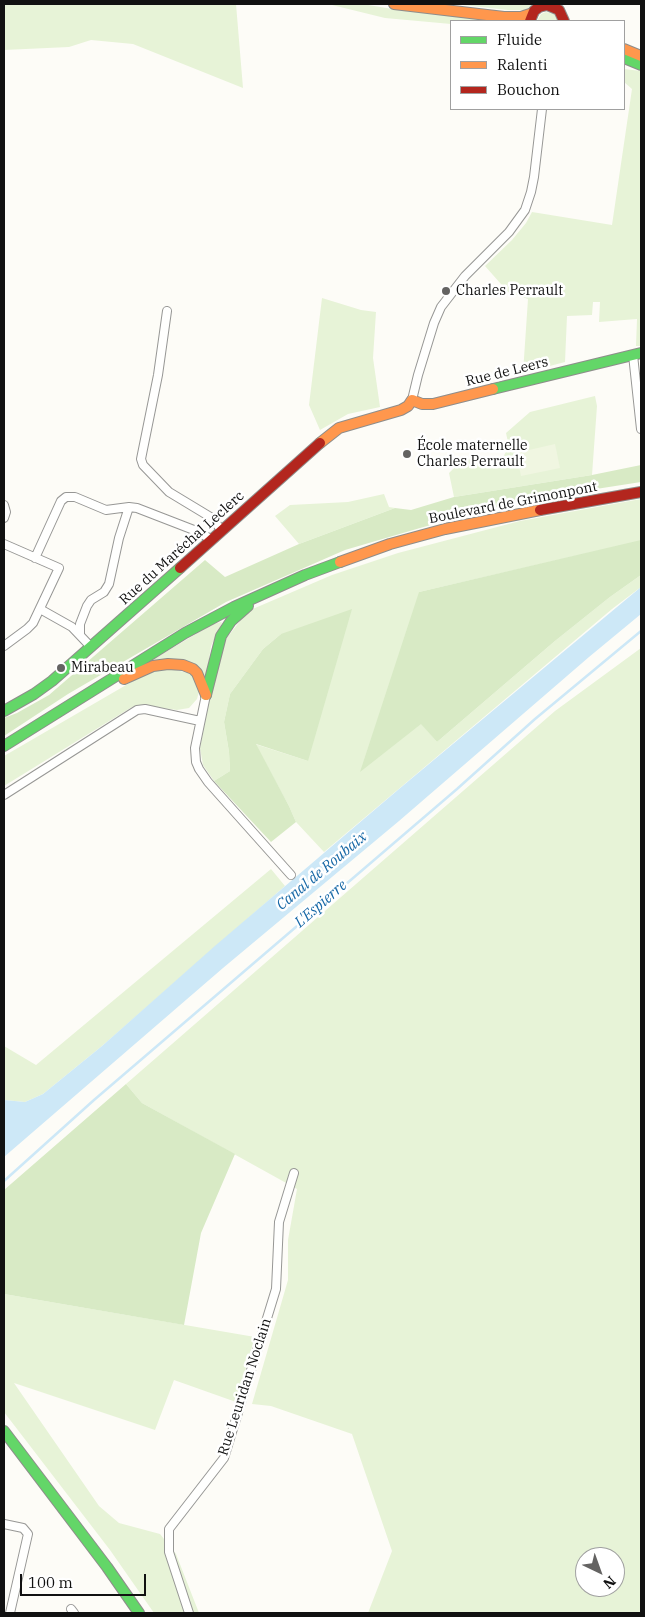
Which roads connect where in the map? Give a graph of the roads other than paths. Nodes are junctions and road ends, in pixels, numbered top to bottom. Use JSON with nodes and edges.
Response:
{"nodes":[{"id":1,"x":394,"y":4,"type":"edge"},
{"id":2,"x":555,"y":6,"type":"edge"},
{"id":3,"x":535,"y":12,"type":"edge"},
{"id":4,"x":491,"y":15,"type":"junction"},
{"id":5,"x":508,"y":20,"type":"edge"},
{"id":6,"x":564,"y":20,"type":"edge"},
{"id":7,"x":625,"y":49,"type":"edge"},
{"id":8,"x":641,"y":56,"type":"edge"},
{"id":9,"x":625,"y":58,"type":"edge"},
{"id":10,"x":641,"y":65,"type":"edge"},
{"id":11,"x":542,"y":110,"type":"edge"},
{"id":12,"x":167,"y":311,"type":"dead end"},
{"id":13,"x":637,"y":354,"type":"edge"},
{"id":14,"x":412,"y":400,"type":"junction"},
{"id":15,"x":641,"y":429,"type":"edge"},
{"id":16,"x":641,"y":492,"type":"edge"},
{"id":17,"x":4,"y":504,"type":"edge"},
{"id":18,"x":129,"y":507,"type":"junction"},
{"id":19,"x":4,"y":518,"type":"edge"},
{"id":20,"x":222,"y":531,"type":"junction"},
{"id":21,"x":212,"y":540,"type":"junction"},
{"id":22,"x":4,"y":544,"type":"edge"},
{"id":23,"x":35,"y":558,"type":"junction"},
{"id":24,"x":273,"y":589,"type":"junction"},
{"id":25,"x":40,"y":609,"type":"junction"},
{"id":26,"x":80,"y":634,"type":"junction"},
{"id":27,"x":4,"y":646,"type":"edge"},
{"id":28,"x":91,"y":647,"type":"junction"},
{"id":29,"x":206,"y":695,"type":"junction"},
{"id":30,"x":4,"y":711,"type":"edge"},
{"id":31,"x":49,"y":717,"type":"junction"},
{"id":32,"x":200,"y":721,"type":"junction"},
{"id":33,"x":4,"y":746,"type":"edge"},
{"id":34,"x":4,"y":795,"type":"edge"},
{"id":35,"x":291,"y":875,"type":"dead end"},
{"id":36,"x":294,"y":1173,"type":"dead end"},
{"id":37,"x":4,"y":1431,"type":"edge"},
{"id":38,"x":4,"y":1524,"type":"edge"},
{"id":39,"x":10,"y":1613,"type":"edge"},
{"id":40,"x":140,"y":1613,"type":"edge"},
{"id":41,"x":189,"y":1613,"type":"edge"}],
"edges":[{"from":1,"to":4,"type":"main road"},
{"from":2,"to":3,"type":"main road"},
{"from":2,"to":6,"type":"main road"},
{"from":3,"to":4,"type":"main road"},
{"from":4,"to":5,"type":"main road"},
{"from":7,"to":8,"type":"main road"},
{"from":9,"to":10,"type":"main road"},
{"from":11,"to":14,"type":"street"},
{"from":12,"to":20,"type":"street"},
{"from":13,"to":14,"type":"main road","name":"Rue de Leers"},
{"from":13,"to":15,"type":"street"},
{"from":14,"to":20,"type":"main road","name":"Rue du Maréchal Leclerc"},
{"from":16,"to":24,"type":"main road","name":"Boulevard de Grimonpont"},
{"from":17,"to":19,"type":"street"},
{"from":18,"to":21,"type":"street"},
{"from":18,"to":23,"type":"street"},
{"from":18,"to":26,"type":"street"},
{"from":20,"to":21,"type":"main road","name":"Rue du Maréchal Leclerc"},
{"from":21,"to":28,"type":"main road","name":"Rue du Maréchal Leclerc"},
{"from":22,"to":23,"type":"street"},
{"from":23,"to":25,"type":"street"},
{"from":24,"to":29,"type":"main road"},
{"from":24,"to":31,"type":"main road"},
{"from":25,"to":26,"type":"street"},
{"from":25,"to":27,"type":"street"},
{"from":26,"to":28,"type":"street"},
{"from":28,"to":30,"type":"main road","name":"Rue du Maréchal Leclerc"},
{"from":29,"to":31,"type":"main road"},
{"from":29,"to":32,"type":"street"},
{"from":31,"to":33,"type":"main road"},
{"from":32,"to":34,"type":"street"},
{"from":32,"to":35,"type":"street"},
{"from":36,"to":41,"type":"street","name":"Rue Leuridan Noclain"},
{"from":37,"to":40,"type":"main road"},
{"from":38,"to":39,"type":"street"}]}
